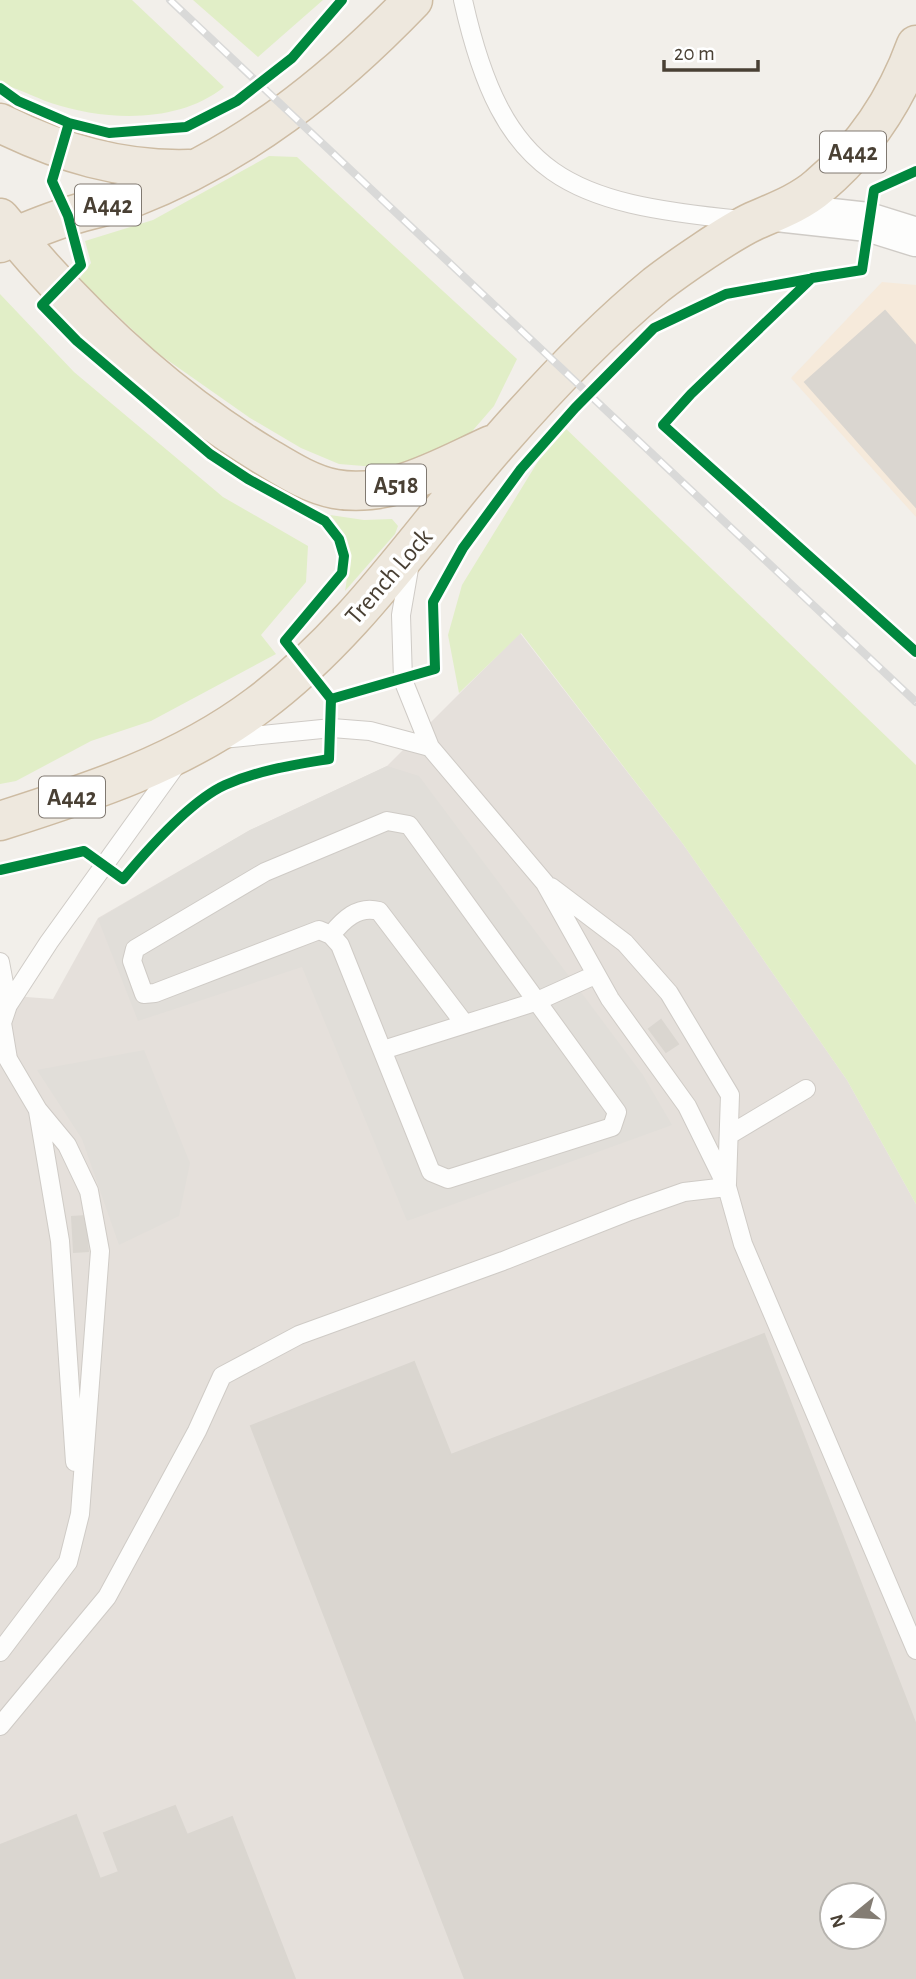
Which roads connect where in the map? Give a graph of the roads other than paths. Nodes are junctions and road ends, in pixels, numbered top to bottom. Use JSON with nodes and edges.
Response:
{"nodes":[{"id":1,"x":413,"y":0,"type":"edge"},
{"id":2,"x":463,"y":0,"type":"edge"},
{"id":3,"x":916,"y":45,"type":"edge"},
{"id":4,"x":0,"y":122,"type":"edge"},
{"id":5,"x":198,"y":169,"type":"junction"},
{"id":6,"x":764,"y":217,"type":"junction"},
{"id":7,"x":5,"y":232,"type":"edge"},
{"id":8,"x":916,"y":237,"type":"edge"},
{"id":9,"x":499,"y":441,"type":"junction"},
{"id":10,"x":412,"y":549,"type":"junction"},
{"id":11,"x":195,"y":746,"type":"junction"},
{"id":12,"x":430,"y":747,"type":"junction"},
{"id":13,"x":0,"y":821,"type":"edge"},
{"id":14,"x":545,"y":883,"type":"junction"},
{"id":15,"x":331,"y":935,"type":"junction"},
{"id":16,"x":0,"y":962,"type":"edge"},
{"id":17,"x":595,"y":975,"type":"junction"},
{"id":18,"x":535,"y":1002,"type":"junction"},
{"id":19,"x":8,"y":1005,"type":"junction"},
{"id":20,"x":464,"y":1023,"type":"junction"},
{"id":21,"x":383,"y":1050,"type":"junction"},
{"id":22,"x":806,"y":1089,"type":"dead end"},
{"id":23,"x":38,"y":1110,"type":"junction"},
{"id":24,"x":729,"y":1135,"type":"junction"},
{"id":25,"x":727,"y":1186,"type":"junction"},
{"id":26,"x":80,"y":1514,"type":"junction"},
{"id":27,"x":916,"y":1650,"type":"edge"},
{"id":28,"x":0,"y":1652,"type":"edge"},
{"id":29,"x":0,"y":1726,"type":"edge"}],
"edges":[{"from":1,"to":5,"type":"highway","number":"A442"},
{"from":2,"to":6,"type":"lane"},
{"from":3,"to":6,"type":"highway","name":"Trench Lock","number":"A442"},
{"from":4,"to":5,"type":"highway"},
{"from":5,"to":7,"type":"highway","number":"A442"},
{"from":6,"to":8,"type":"street"},
{"from":6,"to":9,"type":"highway","name":"Trench Lock","number":"A442"},
{"from":7,"to":9,"type":"highway","number":"A518"},
{"from":9,"to":10,"type":"highway","name":"Trench Lock","number":"A442"},
{"from":10,"to":11,"type":"highway","name":"Trench Lock","number":"A442"},
{"from":10,"to":12,"type":"lane"},
{"from":11,"to":12,"type":"lane"},
{"from":11,"to":13,"type":"highway","name":"Trench Lock","number":"A442"},
{"from":11,"to":19,"type":"lane"},
{"from":12,"to":14,"type":"lane"},
{"from":14,"to":17,"type":"lane"},
{"from":14,"to":24,"type":"lane"},
{"from":15,"to":18,"type":"lane"},
{"from":15,"to":20,"type":"lane"},
{"from":15,"to":21,"type":"lane"},
{"from":16,"to":19,"type":"lane"},
{"from":17,"to":18,"type":"lane"},
{"from":17,"to":25,"type":"lane"},
{"from":18,"to":20,"type":"lane"},
{"from":18,"to":21,"type":"lane"},
{"from":19,"to":23,"type":"lane"},
{"from":20,"to":21,"type":"lane"},
{"from":22,"to":24,"type":"lane"},
{"from":23,"to":26,"type":"lane"},
{"from":23,"to":26,"type":"lane"},
{"from":24,"to":25,"type":"lane"},
{"from":25,"to":27,"type":"lane"},
{"from":25,"to":29,"type":"lane"},
{"from":26,"to":28,"type":"lane"}]}
